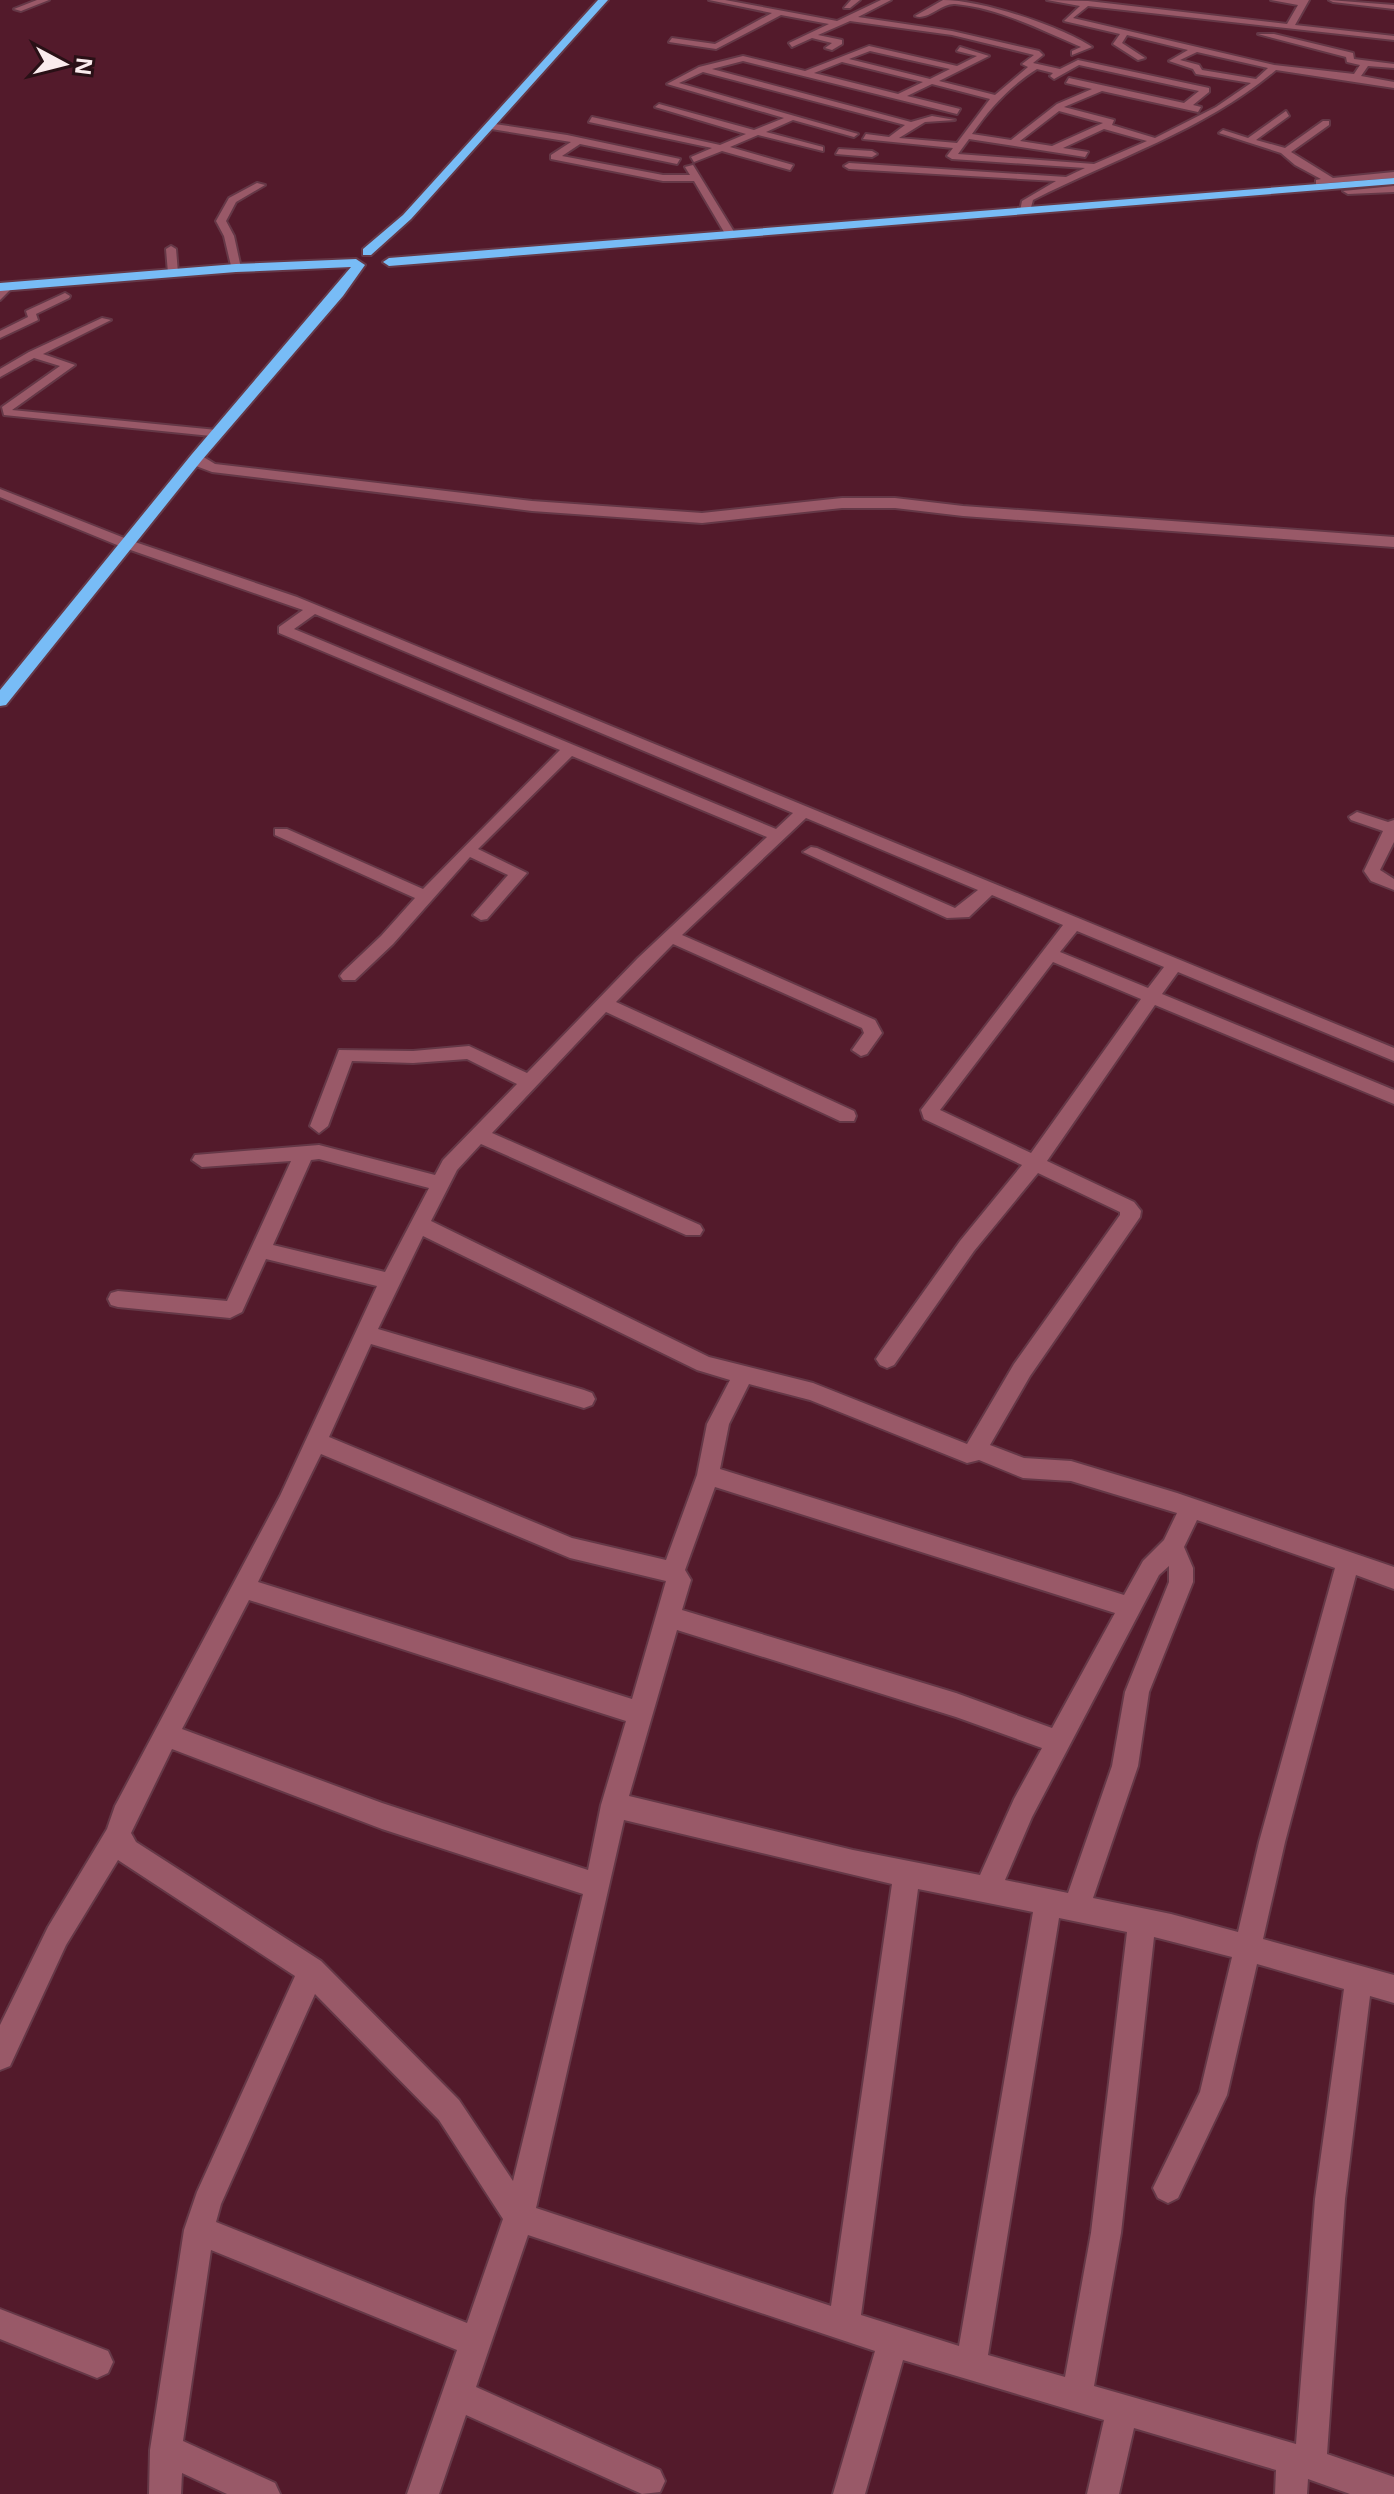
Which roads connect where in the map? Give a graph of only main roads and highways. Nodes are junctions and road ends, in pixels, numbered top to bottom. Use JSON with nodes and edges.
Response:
{"nodes":[{"id":1,"x":603,"y":0,"type":"edge"},
{"id":2,"x":1394,"y":178,"type":"edge"},
{"id":3,"x":407,"y":217,"type":"junction"},
{"id":4,"x":398,"y":243,"type":"junction"},
{"id":5,"x":425,"y":252,"type":"junction"},
{"id":6,"x":476,"y":253,"type":"junction"},
{"id":7,"x":360,"y":258,"type":"junction"},
{"id":8,"x":387,"y":258,"type":"junction"},
{"id":9,"x":3,"y":290,"type":"edge"},
{"id":10,"x":339,"y":293,"type":"junction"},
{"id":11,"x":3,"y":698,"type":"edge"},
{"id":12,"x":0,"y":716,"type":"edge"}],
"edges":[{"from":1,"to":3,"type":"highway"},
{"from":2,"to":6,"type":"highway"},
{"from":3,"to":4,"type":"highway"},
{"from":3,"to":7,"type":"highway"},
{"from":4,"to":5,"type":"highway"},
{"from":4,"to":8,"type":"highway"},
{"from":5,"to":6,"type":"highway"},
{"from":5,"to":8,"type":"highway"},
{"from":6,"to":8,"type":"highway"},
{"from":7,"to":8,"type":"highway"},
{"from":7,"to":9,"type":"highway"},
{"from":7,"to":10,"type":"highway"},
{"from":8,"to":10,"type":"highway"},
{"from":10,"to":11,"type":"highway"},
{"from":11,"to":12,"type":"highway"}]}
